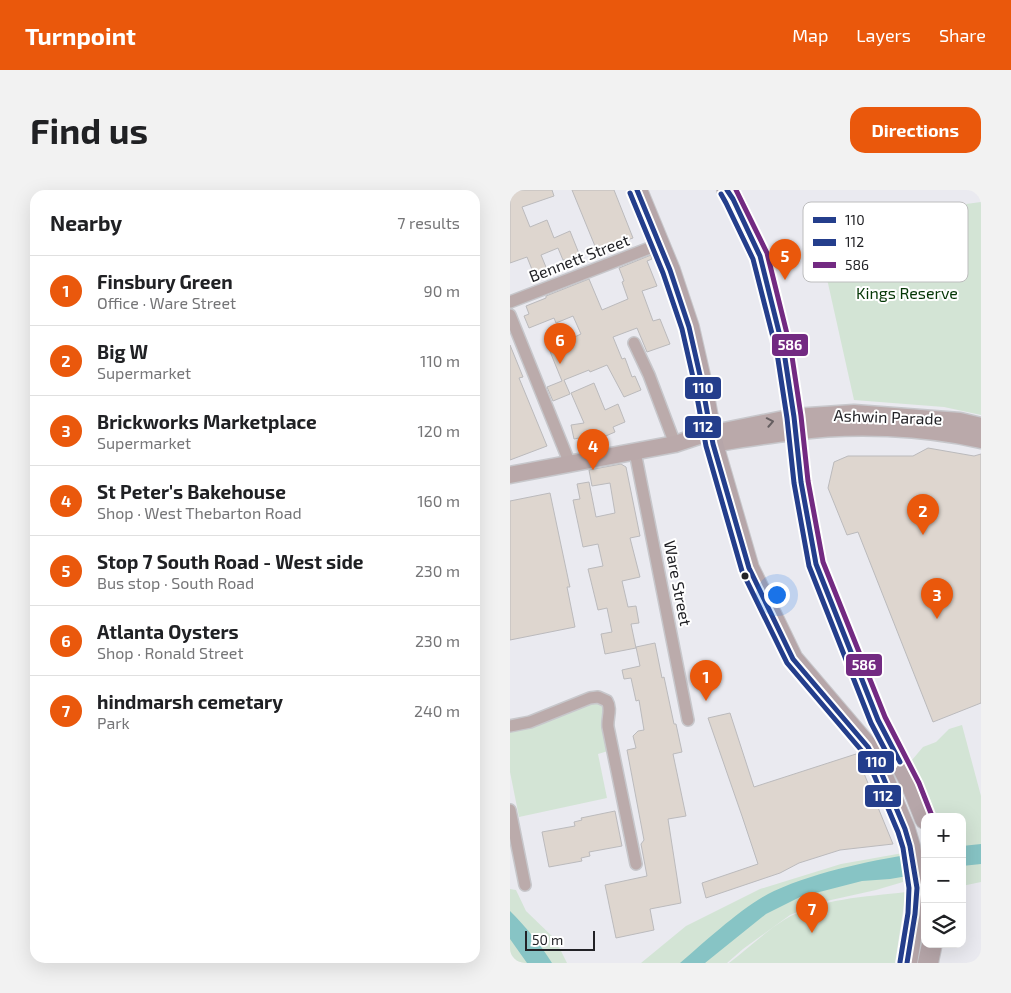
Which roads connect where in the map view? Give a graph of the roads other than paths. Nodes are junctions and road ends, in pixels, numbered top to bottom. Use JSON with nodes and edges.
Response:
{"nodes":[{"id":1,"x":637,"y":190,"type":"edge"},
{"id":2,"x":727,"y":190,"type":"edge"},
{"id":3,"x":660,"y":244,"type":"junction"},
{"id":4,"x":510,"y":302,"type":"edge"},
{"id":5,"x":510,"y":315,"type":"edge"},
{"id":6,"x":634,"y":343,"type":"dead end"},
{"id":7,"x":795,"y":424,"type":"junction"},
{"id":8,"x":981,"y":426,"type":"edge"},
{"id":9,"x":712,"y":439,"type":"junction"},
{"id":10,"x":981,"y":440,"type":"edge"},
{"id":11,"x":676,"y":444,"type":"junction"},
{"id":12,"x":636,"y":452,"type":"junction"},
{"id":13,"x":570,"y":464,"type":"junction"},
{"id":14,"x":510,"y":475,"type":"edge"},
{"id":15,"x":688,"y":720,"type":"dead end"},
{"id":16,"x":510,"y":726,"type":"edge"},
{"id":17,"x":510,"y":810,"type":"edge"},
{"id":18,"x":923,"y":813,"type":"edge"},
{"id":19,"x":636,"y":864,"type":"dead end"},
{"id":20,"x":525,"y":886,"type":"dead end"},
{"id":21,"x":931,"y":948,"type":"edge"},
{"id":22,"x":907,"y":963,"type":"edge"},
{"id":23,"x":928,"y":963,"type":"edge"}],
"edges":[{"from":1,"to":3,"type":"highway"},
{"from":2,"to":7,"type":"highway"},
{"from":3,"to":4,"type":"street","name":"Bennett Street"},
{"from":3,"to":9,"type":"highway"},
{"from":5,"to":13,"type":"street"},
{"from":6,"to":11,"type":"street"},
{"from":7,"to":8,"type":"street","name":"Ashwin Parade"},
{"from":7,"to":9,"type":"street"},
{"from":7,"to":10,"type":"street","name":"Ashwin Parade"},
{"from":7,"to":18,"type":"highway"},
{"from":9,"to":11,"type":"street"},
{"from":9,"to":22,"type":"highway"},
{"from":11,"to":12,"type":"street"},
{"from":12,"to":13,"type":"street"},
{"from":12,"to":15,"type":"street","name":"Ware Street"},
{"from":13,"to":14,"type":"street"},
{"from":16,"to":19,"type":"street"},
{"from":17,"to":20,"type":"street"},
{"from":21,"to":23,"type":"highway"}]}
